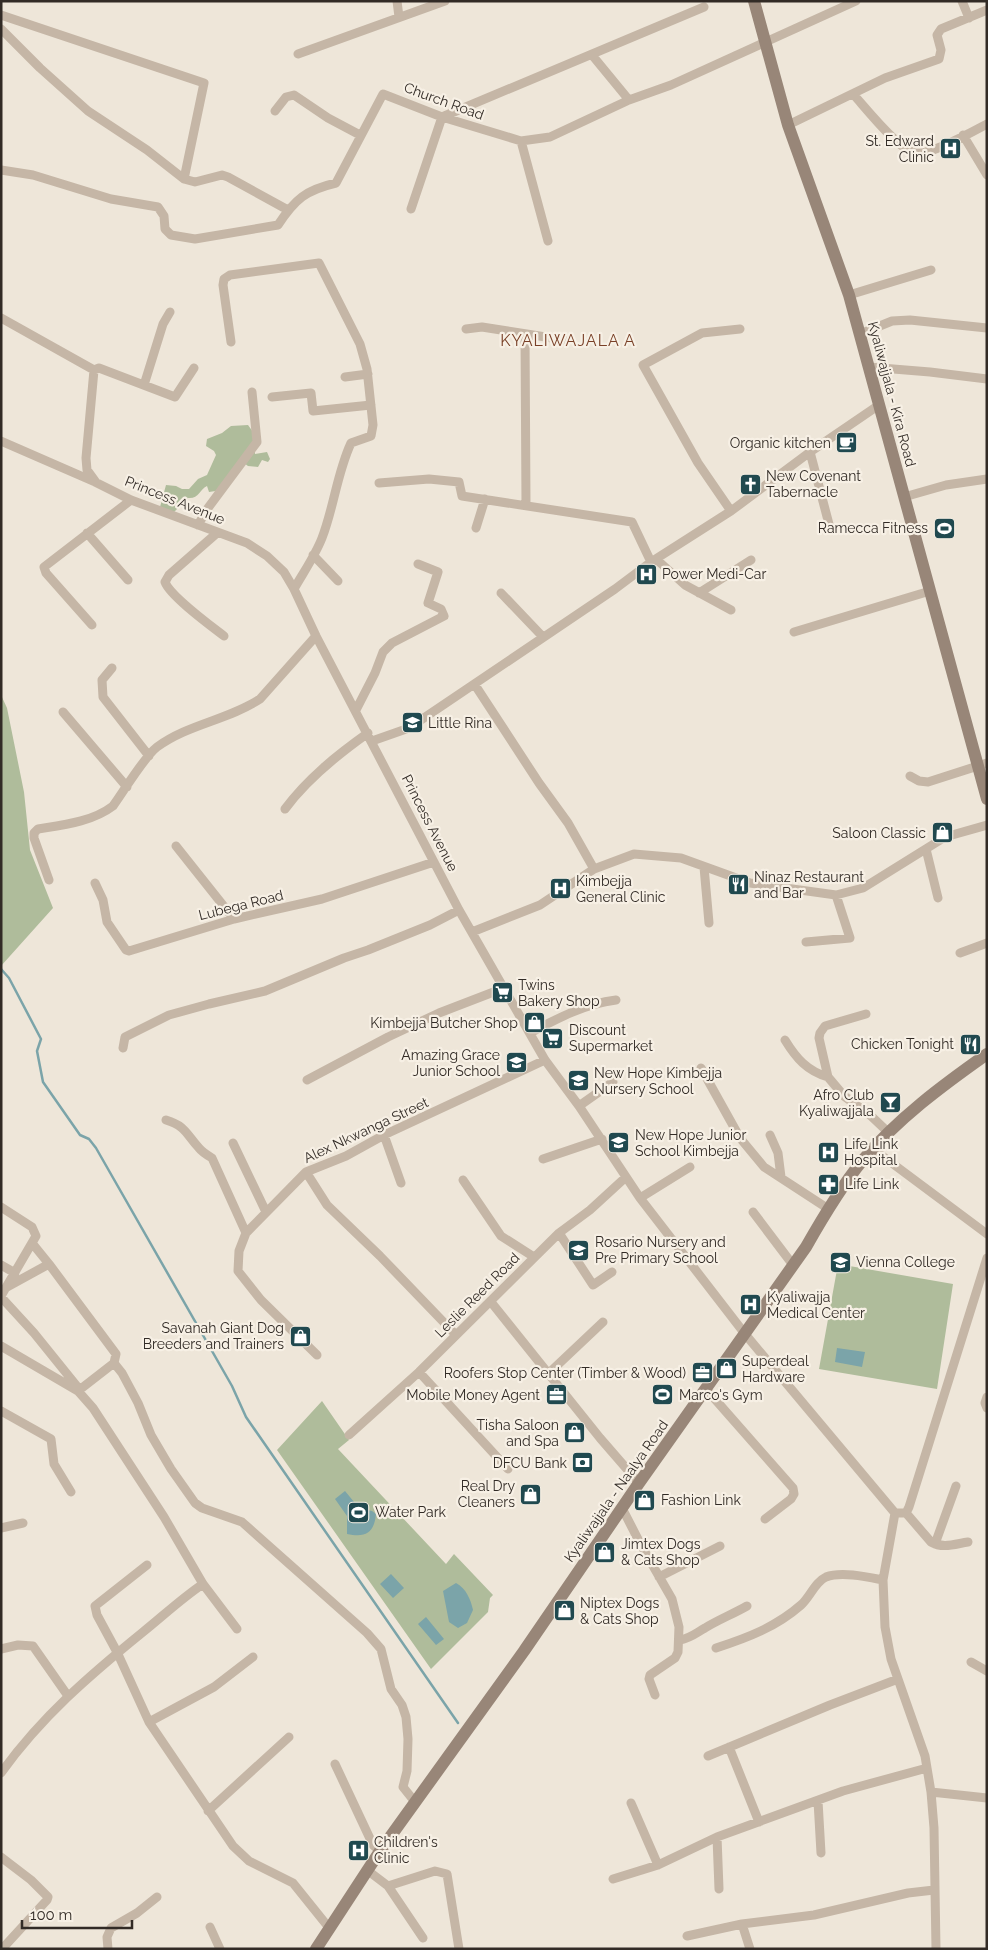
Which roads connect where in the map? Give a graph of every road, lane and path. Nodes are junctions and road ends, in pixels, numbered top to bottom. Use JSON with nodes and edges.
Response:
{"nodes":[{"id":1,"x":397,"y":1,"type":"edge"},
{"id":2,"x":445,"y":1,"type":"edge"},
{"id":3,"x":754,"y":1,"type":"edge"},
{"id":4,"x":856,"y":1,"type":"edge"},
{"id":5,"x":962,"y":1,"type":"edge"},
{"id":6,"x":704,"y":7,"type":"dead end"},
{"id":7,"x":987,"y":10,"type":"edge"},
{"id":8,"x":1,"y":15,"type":"edge"},
{"id":9,"x":399,"y":17,"type":"junction"},
{"id":10,"x":969,"y":18,"type":"junction"},
{"id":11,"x":1,"y":29,"type":"edge"},
{"id":12,"x":765,"y":41,"type":"junction"},
{"id":13,"x":298,"y":54,"type":"dead end"},
{"id":14,"x":592,"y":55,"type":"junction"},
{"id":15,"x":853,"y":94,"type":"junction"},
{"id":16,"x":629,"y":100,"type":"junction"},
{"id":17,"x":275,"y":111,"type":"dead end"},
{"id":18,"x":442,"y":117,"type":"junction"},
{"id":19,"x":987,"y":124,"type":"edge"},
{"id":20,"x":788,"y":125,"type":"junction"},
{"id":21,"x":360,"y":135,"type":"junction"},
{"id":22,"x":964,"y":135,"type":"junction"},
{"id":23,"x":521,"y":142,"type":"junction"},
{"id":24,"x":1,"y":170,"type":"edge"},
{"id":25,"x":987,"y":175,"type":"edge"},
{"id":26,"x":184,"y":179,"type":"junction"},
{"id":27,"x":412,"y":209,"type":"dead end"},
{"id":28,"x":288,"y":210,"type":"junction"},
{"id":29,"x":548,"y":241,"type":"dead end"},
{"id":30,"x":931,"y":270,"type":"dead end"},
{"id":31,"x":849,"y":295,"type":"junction"},
{"id":32,"x":170,"y":312,"type":"dead end"},
{"id":33,"x":1,"y":318,"type":"edge"},
{"id":34,"x":987,"y":328,"type":"edge"},
{"id":35,"x":466,"y":329,"type":"dead end"},
{"id":36,"x":740,"y":329,"type":"dead end"},
{"id":37,"x":525,"y":334,"type":"junction"},
{"id":38,"x":860,"y":334,"type":"junction"},
{"id":39,"x":564,"y":340,"type":"dead end"},
{"id":40,"x":231,"y":342,"type":"dead end"},
{"id":41,"x":869,"y":367,"type":"junction"},
{"id":42,"x":194,"y":368,"type":"dead end"},
{"id":43,"x":94,"y":370,"type":"junction"},
{"id":44,"x":368,"y":374,"type":"junction"},
{"id":45,"x":345,"y":377,"type":"dead end"},
{"id":46,"x":987,"y":379,"type":"edge"},
{"id":47,"x":144,"y":385,"type":"junction"},
{"id":48,"x":252,"y":392,"type":"dead end"},
{"id":49,"x":272,"y":397,"type":"dead end"},
{"id":50,"x":372,"y":405,"type":"junction"},
{"id":51,"x":879,"y":405,"type":"junction"},
{"id":52,"x":1,"y":441,"type":"edge"},
{"id":53,"x":810,"y":452,"type":"junction"},
{"id":54,"x":987,"y":479,"type":"edge"},
{"id":55,"x":95,"y":482,"type":"junction"},
{"id":56,"x":379,"y":483,"type":"dead end"},
{"id":57,"x":904,"y":497,"type":"junction"},
{"id":58,"x":485,"y":499,"type":"junction"},
{"id":59,"x":131,"y":500,"type":"junction"},
{"id":60,"x":526,"y":505,"type":"junction"},
{"id":61,"x":731,"y":510,"type":"junction"},
{"id":62,"x":198,"y":525,"type":"junction"},
{"id":63,"x":476,"y":528,"type":"dead end"},
{"id":64,"x":830,"y":528,"type":"dead end"},
{"id":65,"x":87,"y":533,"type":"junction"},
{"id":66,"x":217,"y":533,"type":"junction"},
{"id":67,"x":313,"y":555,"type":"junction"},
{"id":68,"x":751,"y":560,"type":"dead end"},
{"id":69,"x":653,"y":561,"type":"junction"},
{"id":70,"x":418,"y":564,"type":"dead end"},
{"id":71,"x":128,"y":580,"type":"dead end"},
{"id":72,"x":338,"y":581,"type":"dead end"},
{"id":73,"x":294,"y":589,"type":"junction"},
{"id":74,"x":930,"y":592,"type":"junction"},
{"id":75,"x":501,"y":593,"type":"dead end"},
{"id":76,"x":699,"y":593,"type":"junction"},
{"id":77,"x":731,"y":610,"type":"dead end"},
{"id":78,"x":92,"y":624,"type":"dead end"},
{"id":79,"x":794,"y":632,"type":"dead end"},
{"id":80,"x":224,"y":636,"type":"dead end"},
{"id":81,"x":316,"y":636,"type":"junction"},
{"id":82,"x":543,"y":637,"type":"junction"},
{"id":83,"x":112,"y":668,"type":"dead end"},
{"id":84,"x":475,"y":685,"type":"junction"},
{"id":85,"x":356,"y":710,"type":"junction"},
{"id":86,"x":63,"y":712,"type":"dead end"},
{"id":87,"x":370,"y":737,"type":"junction"},
{"id":88,"x":149,"y":756,"type":"junction"},
{"id":89,"x":983,"y":765,"type":"edge"},
{"id":90,"x":910,"y":776,"type":"dead end"},
{"id":91,"x":126,"y":787,"type":"junction"},
{"id":92,"x":987,"y":800,"type":"edge"},
{"id":93,"x":285,"y":809,"type":"dead end"},
{"id":94,"x":987,"y":824,"type":"edge"},
{"id":95,"x":176,"y":846,"type":"dead end"},
{"id":96,"x":926,"y":849,"type":"junction"},
{"id":97,"x":434,"y":862,"type":"junction"},
{"id":98,"x":704,"y":867,"type":"junction"},
{"id":99,"x":594,"y":869,"type":"junction"},
{"id":100,"x":49,"y":880,"type":"dead end"},
{"id":101,"x":95,"y":883,"type":"dead end"},
{"id":102,"x":836,"y":895,"type":"junction"},
{"id":103,"x":938,"y":898,"type":"dead end"},
{"id":104,"x":459,"y":910,"type":"junction"},
{"id":105,"x":234,"y":919,"type":"junction"},
{"id":106,"x":709,"y":923,"type":"dead end"},
{"id":107,"x":472,"y":932,"type":"junction"},
{"id":108,"x":806,"y":942,"type":"dead end"},
{"id":109,"x":987,"y":943,"type":"edge"},
{"id":110,"x":960,"y":953,"type":"dead end"},
{"id":111,"x":504,"y":988,"type":"junction"},
{"id":112,"x":616,"y":1000,"type":"dead end"},
{"id":113,"x":866,"y":1014,"type":"dead end"},
{"id":114,"x":530,"y":1033,"type":"junction"},
{"id":115,"x":785,"y":1040,"type":"dead end"},
{"id":116,"x":122,"y":1048,"type":"dead end"},
{"id":117,"x":987,"y":1054,"type":"edge"},
{"id":118,"x":545,"y":1060,"type":"junction"},
{"id":119,"x":701,"y":1068,"type":"dead end"},
{"id":120,"x":828,"y":1078,"type":"junction"},
{"id":121,"x":307,"y":1080,"type":"dead end"},
{"id":122,"x":613,"y":1082,"type":"dead end"},
{"id":123,"x":579,"y":1106,"type":"junction"},
{"id":124,"x":166,"y":1120,"type":"dead end"},
{"id":125,"x":889,"y":1133,"type":"junction"},
{"id":126,"x":384,"y":1135,"type":"junction"},
{"id":127,"x":770,"y":1135,"type":"dead end"},
{"id":128,"x":602,"y":1139,"type":"junction"},
{"id":129,"x":233,"y":1143,"type":"dead end"},
{"id":130,"x":873,"y":1149,"type":"junction"},
{"id":131,"x":543,"y":1159,"type":"dead end"},
{"id":132,"x":690,"y":1167,"type":"dead end"},
{"id":133,"x":306,"y":1172,"type":"junction"},
{"id":134,"x":626,"y":1177,"type":"junction"},
{"id":135,"x":782,"y":1177,"type":"junction"},
{"id":136,"x":463,"y":1180,"type":"dead end"},
{"id":137,"x":400,"y":1183,"type":"dead end"},
{"id":138,"x":640,"y":1198,"type":"junction"},
{"id":139,"x":1,"y":1207,"type":"edge"},
{"id":140,"x":827,"y":1208,"type":"junction"},
{"id":141,"x":266,"y":1212,"type":"junction"},
{"id":142,"x":753,"y":1212,"type":"dead end"},
{"id":143,"x":559,"y":1232,"type":"junction"},
{"id":144,"x":246,"y":1233,"type":"junction"},
{"id":145,"x":987,"y":1234,"type":"edge"},
{"id":146,"x":32,"y":1243,"type":"junction"},
{"id":147,"x":534,"y":1257,"type":"junction"},
{"id":148,"x":987,"y":1258,"type":"edge"},
{"id":149,"x":49,"y":1264,"type":"junction"},
{"id":150,"x":1,"y":1265,"type":"edge"},
{"id":151,"x":793,"y":1265,"type":"junction"},
{"id":152,"x":612,"y":1272,"type":"dead end"},
{"id":153,"x":15,"y":1273,"type":"junction"},
{"id":154,"x":985,"y":1273,"type":"edge"},
{"id":155,"x":6,"y":1287,"type":"junction"},
{"id":156,"x":1,"y":1296,"type":"edge"},
{"id":157,"x":491,"y":1302,"type":"junction"},
{"id":158,"x":603,"y":1322,"type":"dead end"},
{"id":159,"x":745,"y":1334,"type":"junction"},
{"id":160,"x":456,"y":1335,"type":"junction"},
{"id":161,"x":1,"y":1346,"type":"edge"},
{"id":162,"x":317,"y":1355,"type":"dead end"},
{"id":163,"x":114,"y":1364,"type":"junction"},
{"id":164,"x":420,"y":1372,"type":"junction"},
{"id":165,"x":549,"y":1373,"type":"junction"},
{"id":166,"x":706,"y":1389,"type":"junction"},
{"id":167,"x":79,"y":1390,"type":"junction"},
{"id":168,"x":987,"y":1397,"type":"edge"},
{"id":169,"x":987,"y":1408,"type":"edge"},
{"id":170,"x":1,"y":1410,"type":"edge"},
{"id":171,"x":349,"y":1435,"type":"dead end"},
{"id":172,"x":508,"y":1469,"type":"dead end"},
{"id":173,"x":639,"y":1482,"type":"junction"},
{"id":174,"x":956,"y":1486,"type":"dead end"},
{"id":175,"x":71,"y":1492,"type":"dead end"},
{"id":176,"x":622,"y":1508,"type":"junction"},
{"id":177,"x":895,"y":1513,"type":"junction"},
{"id":178,"x":906,"y":1513,"type":"junction"},
{"id":179,"x":765,"y":1519,"type":"dead end"},
{"id":180,"x":23,"y":1523,"type":"dead end"},
{"id":181,"x":1,"y":1528,"type":"edge"},
{"id":182,"x":968,"y":1542,"type":"dead end"},
{"id":183,"x":935,"y":1544,"type":"junction"},
{"id":184,"x":720,"y":1546,"type":"dead end"},
{"id":185,"x":146,"y":1565,"type":"dead end"},
{"id":186,"x":659,"y":1577,"type":"junction"},
{"id":187,"x":883,"y":1580,"type":"junction"},
{"id":188,"x":203,"y":1584,"type":"junction"},
{"id":189,"x":747,"y":1606,"type":"dead end"},
{"id":190,"x":237,"y":1629,"type":"dead end"},
{"id":191,"x":680,"y":1640,"type":"junction"},
{"id":192,"x":716,"y":1648,"type":"dead end"},
{"id":193,"x":1,"y":1649,"type":"edge"},
{"id":194,"x":117,"y":1652,"type":"junction"},
{"id":195,"x":253,"y":1657,"type":"dead end"},
{"id":196,"x":971,"y":1662,"type":"dead end"},
{"id":197,"x":987,"y":1671,"type":"edge"},
{"id":198,"x":898,"y":1679,"type":"junction"},
{"id":199,"x":655,"y":1695,"type":"dead end"},
{"id":200,"x":68,"y":1696,"type":"junction"},
{"id":201,"x":149,"y":1722,"type":"junction"},
{"id":202,"x":289,"y":1737,"type":"dead end"},
{"id":203,"x":729,"y":1747,"type":"junction"},
{"id":204,"x":708,"y":1756,"type":"dead end"},
{"id":205,"x":335,"y":1764,"type":"dead end"},
{"id":206,"x":927,"y":1768,"type":"junction"},
{"id":207,"x":1,"y":1773,"type":"edge"},
{"id":208,"x":931,"y":1792,"type":"junction"},
{"id":209,"x":987,"y":1798,"type":"edge"},
{"id":210,"x":818,"y":1800,"type":"junction"},
{"id":211,"x":415,"y":1802,"type":"junction"},
{"id":212,"x":632,"y":1803,"type":"dead end"},
{"id":213,"x":208,"y":1811,"type":"junction"},
{"id":214,"x":759,"y":1822,"type":"junction"},
{"id":215,"x":717,"y":1837,"type":"junction"},
{"id":216,"x":380,"y":1851,"type":"junction"},
{"id":217,"x":821,"y":1852,"type":"dead end"},
{"id":218,"x":1,"y":1857,"type":"edge"},
{"id":219,"x":658,"y":1865,"type":"junction"},
{"id":220,"x":367,"y":1870,"type":"junction"},
{"id":221,"x":613,"y":1879,"type":"dead end"},
{"id":222,"x":388,"y":1886,"type":"junction"},
{"id":223,"x":719,"y":1889,"type":"dead end"},
{"id":224,"x":934,"y":1890,"type":"junction"},
{"id":225,"x":157,"y":1897,"type":"dead end"},
{"id":226,"x":742,"y":1924,"type":"junction"},
{"id":227,"x":210,"y":1927,"type":"dead end"},
{"id":228,"x":330,"y":1929,"type":"junction"},
{"id":229,"x":687,"y":1936,"type":"dead end"},
{"id":230,"x":423,"y":1938,"type":"dead end"},
{"id":231,"x":2,"y":1949,"type":"edge"},
{"id":232,"x":108,"y":1949,"type":"edge"},
{"id":233,"x":220,"y":1949,"type":"edge"},
{"id":234,"x":316,"y":1949,"type":"edge"},
{"id":235,"x":459,"y":1949,"type":"edge"},
{"id":236,"x":750,"y":1949,"type":"edge"},
{"id":237,"x":936,"y":1949,"type":"edge"}],
"edges":[{"from":1,"to":9,"type":"street"},
{"from":2,"to":9,"type":"street"},
{"from":3,"to":12,"type":"main road","name":"Kyaliwajjala - Kira Road"},
{"from":4,"to":12,"type":"street","name":"Church Road"},
{"from":5,"to":10,"type":"street"},
{"from":6,"to":14,"type":"street"},
{"from":7,"to":10,"type":"street"},
{"from":8,"to":26,"type":"street"},
{"from":9,"to":13,"type":"street"},
{"from":10,"to":15,"type":"street"},
{"from":11,"to":26,"type":"street"},
{"from":12,"to":16,"type":"street","name":"Church Road"},
{"from":12,"to":20,"type":"main road","name":"Kyaliwajjala - Kira Road"},
{"from":14,"to":16,"type":"street"},
{"from":14,"to":18,"type":"street"},
{"from":15,"to":20,"type":"street"},
{"from":15,"to":22,"type":"street"},
{"from":16,"to":23,"type":"street","name":"Church Road"},
{"from":17,"to":21,"type":"street"},
{"from":18,"to":21,"type":"street","name":"Church Road"},
{"from":18,"to":23,"type":"street","name":"Church Road"},
{"from":18,"to":27,"type":"street"},
{"from":19,"to":22,"type":"street"},
{"from":20,"to":31,"type":"main road","name":"Kyaliwajjala - Kira Road"},
{"from":21,"to":28,"type":"street","name":"Church Road"},
{"from":22,"to":25,"type":"street"},
{"from":23,"to":29,"type":"street"},
{"from":24,"to":28,"type":"street","name":"Church Road"},
{"from":26,"to":28,"type":"street"},
{"from":30,"to":31,"type":"street"},
{"from":31,"to":38,"type":"main road","name":"Kyaliwajjala - Kira Road"},
{"from":32,"to":47,"type":"street"},
{"from":33,"to":43,"type":"street"},
{"from":34,"to":38,"type":"street"},
{"from":35,"to":37,"type":"street"},
{"from":36,"to":61,"type":"street"},
{"from":37,"to":39,"type":"street"},
{"from":37,"to":60,"type":"street"},
{"from":38,"to":41,"type":"main road","name":"Kyaliwajjala - Kira Road"},
{"from":40,"to":44,"type":"street"},
{"from":41,"to":46,"type":"street"},
{"from":41,"to":51,"type":"main road","name":"Kyaliwajjala - Kira Road"},
{"from":42,"to":47,"type":"street"},
{"from":43,"to":47,"type":"street"},
{"from":43,"to":55,"type":"street"},
{"from":44,"to":45,"type":"street"},
{"from":44,"to":50,"type":"street"},
{"from":48,"to":62,"type":"street"},
{"from":49,"to":50,"type":"street"},
{"from":50,"to":67,"type":"street"},
{"from":51,"to":53,"type":"street"},
{"from":51,"to":57,"type":"main road","name":"Kyaliwajjala - Kira Road"},
{"from":52,"to":55,"type":"street","name":"Princess Avenue"},
{"from":53,"to":61,"type":"street"},
{"from":53,"to":64,"type":"street"},
{"from":54,"to":57,"type":"street"},
{"from":55,"to":59,"type":"street","name":"Princess Avenue"},
{"from":56,"to":58,"type":"street"},
{"from":57,"to":74,"type":"main road","name":"Kyaliwajjala - Kira Road"},
{"from":58,"to":60,"type":"street"},
{"from":58,"to":63,"type":"street"},
{"from":59,"to":62,"type":"street","name":"Princess Avenue"},
{"from":59,"to":65,"type":"street"},
{"from":60,"to":69,"type":"street"},
{"from":61,"to":69,"type":"street"},
{"from":62,"to":66,"type":"street","name":"Princess Avenue"},
{"from":65,"to":71,"type":"street"},
{"from":65,"to":78,"type":"street"},
{"from":66,"to":73,"type":"street","name":"Princess Avenue"},
{"from":66,"to":80,"type":"street"},
{"from":67,"to":72,"type":"street"},
{"from":67,"to":73,"type":"street"},
{"from":68,"to":76,"type":"street"},
{"from":69,"to":76,"type":"street"},
{"from":69,"to":82,"type":"street"},
{"from":70,"to":85,"type":"street"},
{"from":73,"to":81,"type":"street","name":"Princess Avenue"},
{"from":74,"to":79,"type":"street"},
{"from":74,"to":89,"type":"main road","name":"Kyaliwajjala - Kira Road"},
{"from":75,"to":82,"type":"street"},
{"from":76,"to":77,"type":"street"},
{"from":81,"to":85,"type":"street","name":"Princess Avenue"},
{"from":81,"to":88,"type":"street"},
{"from":82,"to":84,"type":"street"},
{"from":83,"to":88,"type":"street"},
{"from":84,"to":87,"type":"street"},
{"from":84,"to":99,"type":"street"},
{"from":85,"to":87,"type":"street","name":"Princess Avenue"},
{"from":86,"to":91,"type":"street"},
{"from":87,"to":93,"type":"street"},
{"from":87,"to":97,"type":"street","name":"Princess Avenue"},
{"from":88,"to":91,"type":"street"},
{"from":89,"to":90,"type":"street"},
{"from":89,"to":92,"type":"main road","name":"Kyaliwajjala - Kira Road"},
{"from":91,"to":100,"type":"street"},
{"from":94,"to":96,"type":"street"},
{"from":95,"to":105,"type":"street"},
{"from":96,"to":102,"type":"street"},
{"from":96,"to":103,"type":"street"},
{"from":97,"to":104,"type":"street","name":"Princess Avenue"},
{"from":97,"to":105,"type":"street","name":"Lubega Road"},
{"from":98,"to":99,"type":"street"},
{"from":98,"to":102,"type":"street"},
{"from":98,"to":106,"type":"street"},
{"from":99,"to":107,"type":"street"},
{"from":101,"to":105,"type":"street","name":"Lubega Road"},
{"from":102,"to":108,"type":"street"},
{"from":104,"to":107,"type":"street","name":"Princess Avenue"},
{"from":104,"to":116,"type":"street"},
{"from":107,"to":111,"type":"street","name":"Princess Avenue"},
{"from":109,"to":110,"type":"street"},
{"from":111,"to":114,"type":"street","name":"Princess Avenue"},
{"from":111,"to":121,"type":"street"},
{"from":112,"to":114,"type":"street"},
{"from":113,"to":120,"type":"street"},
{"from":114,"to":118,"type":"street","name":"Princess Avenue"},
{"from":115,"to":120,"type":"street"},
{"from":117,"to":125,"type":"main road","name":"Kyaliwajjala - Naalya Road"},
{"from":118,"to":123,"type":"street","name":"Princess Avenue"},
{"from":118,"to":126,"type":"street","name":"Alex Nkwanga Street"},
{"from":119,"to":135,"type":"street"},
{"from":120,"to":125,"type":"street"},
{"from":122,"to":123,"type":"street"},
{"from":123,"to":128,"type":"street","name":"Princess Avenue"},
{"from":124,"to":144,"type":"street"},
{"from":125,"to":130,"type":"main road","name":"Kyaliwajjala - Naalya Road"},
{"from":126,"to":133,"type":"street","name":"Alex Nkwanga Street"},
{"from":126,"to":137,"type":"street"},
{"from":127,"to":135,"type":"street"},
{"from":128,"to":131,"type":"street"},
{"from":128,"to":134,"type":"street","name":"Princess Avenue"},
{"from":129,"to":141,"type":"street"},
{"from":130,"to":140,"type":"main road","name":"Kyaliwajjala - Naalya Road"},
{"from":130,"to":145,"type":"street"},
{"from":132,"to":138,"type":"street"},
{"from":133,"to":141,"type":"street","name":"Alex Nkwanga Street"},
{"from":133,"to":160,"type":"street"},
{"from":134,"to":138,"type":"street","name":"Princess Avenue"},
{"from":134,"to":143,"type":"street","name":"Leslie Reed Road"},
{"from":135,"to":140,"type":"street"},
{"from":136,"to":147,"type":"street"},
{"from":138,"to":159,"type":"street","name":"Princess Avenue"},
{"from":139,"to":146,"type":"street"},
{"from":140,"to":151,"type":"main road","name":"Kyaliwajjala - Naalya Road"},
{"from":141,"to":144,"type":"street","name":"Alex Nkwanga Street"},
{"from":142,"to":151,"type":"street"},
{"from":143,"to":147,"type":"street","name":"Leslie Reed Road"},
{"from":143,"to":152,"type":"street"},
{"from":144,"to":162,"type":"street","name":"Alex Nkwanga Street"},
{"from":146,"to":149,"type":"street"},
{"from":146,"to":153,"type":"street"},
{"from":147,"to":157,"type":"street","name":"Leslie Reed Road"},
{"from":148,"to":154,"type":"street"},
{"from":149,"to":155,"type":"street"},
{"from":149,"to":163,"type":"street"},
{"from":150,"to":153,"type":"street"},
{"from":151,"to":159,"type":"main road","name":"Kyaliwajjala - Naalya Road"},
{"from":153,"to":155,"type":"street"},
{"from":154,"to":178,"type":"street"},
{"from":155,"to":156,"type":"street"},
{"from":156,"to":167,"type":"street"},
{"from":157,"to":160,"type":"street","name":"Leslie Reed Road"},
{"from":157,"to":165,"type":"street"},
{"from":158,"to":165,"type":"street"},
{"from":159,"to":166,"type":"main road","name":"Kyaliwajjala - Naalya Road"},
{"from":159,"to":177,"type":"street","name":"Princess Avenue"},
{"from":160,"to":164,"type":"street","name":"Leslie Reed Road"},
{"from":161,"to":167,"type":"street"},
{"from":163,"to":167,"type":"street"},
{"from":163,"to":211,"type":"street"},
{"from":164,"to":171,"type":"street","name":"Leslie Reed Road"},
{"from":164,"to":172,"type":"street"},
{"from":165,"to":173,"type":"street"},
{"from":166,"to":173,"type":"main road","name":"Kyaliwajjala - Naalya Road"},
{"from":166,"to":179,"type":"street"},
{"from":167,"to":188,"type":"street"},
{"from":168,"to":169,"type":"street"},
{"from":170,"to":175,"type":"street"},
{"from":173,"to":176,"type":"main road","name":"Kyaliwajjala - Naalya Road"},
{"from":174,"to":183,"type":"street"},
{"from":176,"to":186,"type":"street"},
{"from":176,"to":211,"type":"main road","name":"Kyaliwajjala - Naalya Road"},
{"from":177,"to":178,"type":"street"},
{"from":177,"to":187,"type":"street"},
{"from":178,"to":183,"type":"street"},
{"from":180,"to":181,"type":"street"},
{"from":182,"to":183,"type":"street"},
{"from":184,"to":186,"type":"street"},
{"from":185,"to":194,"type":"street"},
{"from":186,"to":191,"type":"street"},
{"from":187,"to":192,"type":"street"},
{"from":187,"to":198,"type":"street"},
{"from":188,"to":190,"type":"street"},
{"from":188,"to":194,"type":"street"},
{"from":189,"to":191,"type":"street"},
{"from":191,"to":199,"type":"street"},
{"from":193,"to":200,"type":"street"},
{"from":194,"to":200,"type":"street"},
{"from":194,"to":201,"type":"street"},
{"from":195,"to":201,"type":"street"},
{"from":196,"to":197,"type":"street"},
{"from":198,"to":203,"type":"street"},
{"from":198,"to":206,"type":"street"},
{"from":200,"to":207,"type":"street"},
{"from":201,"to":213,"type":"street"},
{"from":202,"to":213,"type":"street"},
{"from":203,"to":204,"type":"street"},
{"from":203,"to":214,"type":"street"},
{"from":205,"to":216,"type":"street"},
{"from":206,"to":208,"type":"street"},
{"from":206,"to":210,"type":"street"},
{"from":208,"to":209,"type":"street"},
{"from":208,"to":224,"type":"street"},
{"from":210,"to":214,"type":"street"},
{"from":210,"to":217,"type":"street"},
{"from":211,"to":216,"type":"main road","name":"Kyaliwajjala - Naalya Road"},
{"from":212,"to":219,"type":"street"},
{"from":213,"to":228,"type":"street"},
{"from":214,"to":215,"type":"street"},
{"from":215,"to":219,"type":"street"},
{"from":215,"to":223,"type":"street"},
{"from":216,"to":220,"type":"main road","name":"Kyaliwajjala - Naalya Road"},
{"from":218,"to":231,"type":"street"},
{"from":219,"to":221,"type":"street"},
{"from":220,"to":222,"type":"street"},
{"from":220,"to":228,"type":"main road","name":"Kyaliwajjala - Naalya Road"},
{"from":222,"to":230,"type":"street"},
{"from":222,"to":235,"type":"street"},
{"from":224,"to":226,"type":"street"},
{"from":224,"to":237,"type":"street"},
{"from":225,"to":232,"type":"street"},
{"from":226,"to":229,"type":"street"},
{"from":226,"to":236,"type":"street"},
{"from":227,"to":233,"type":"street"},
{"from":228,"to":234,"type":"main road","name":"Kyaliwajjala - Naalya Road"}]}
